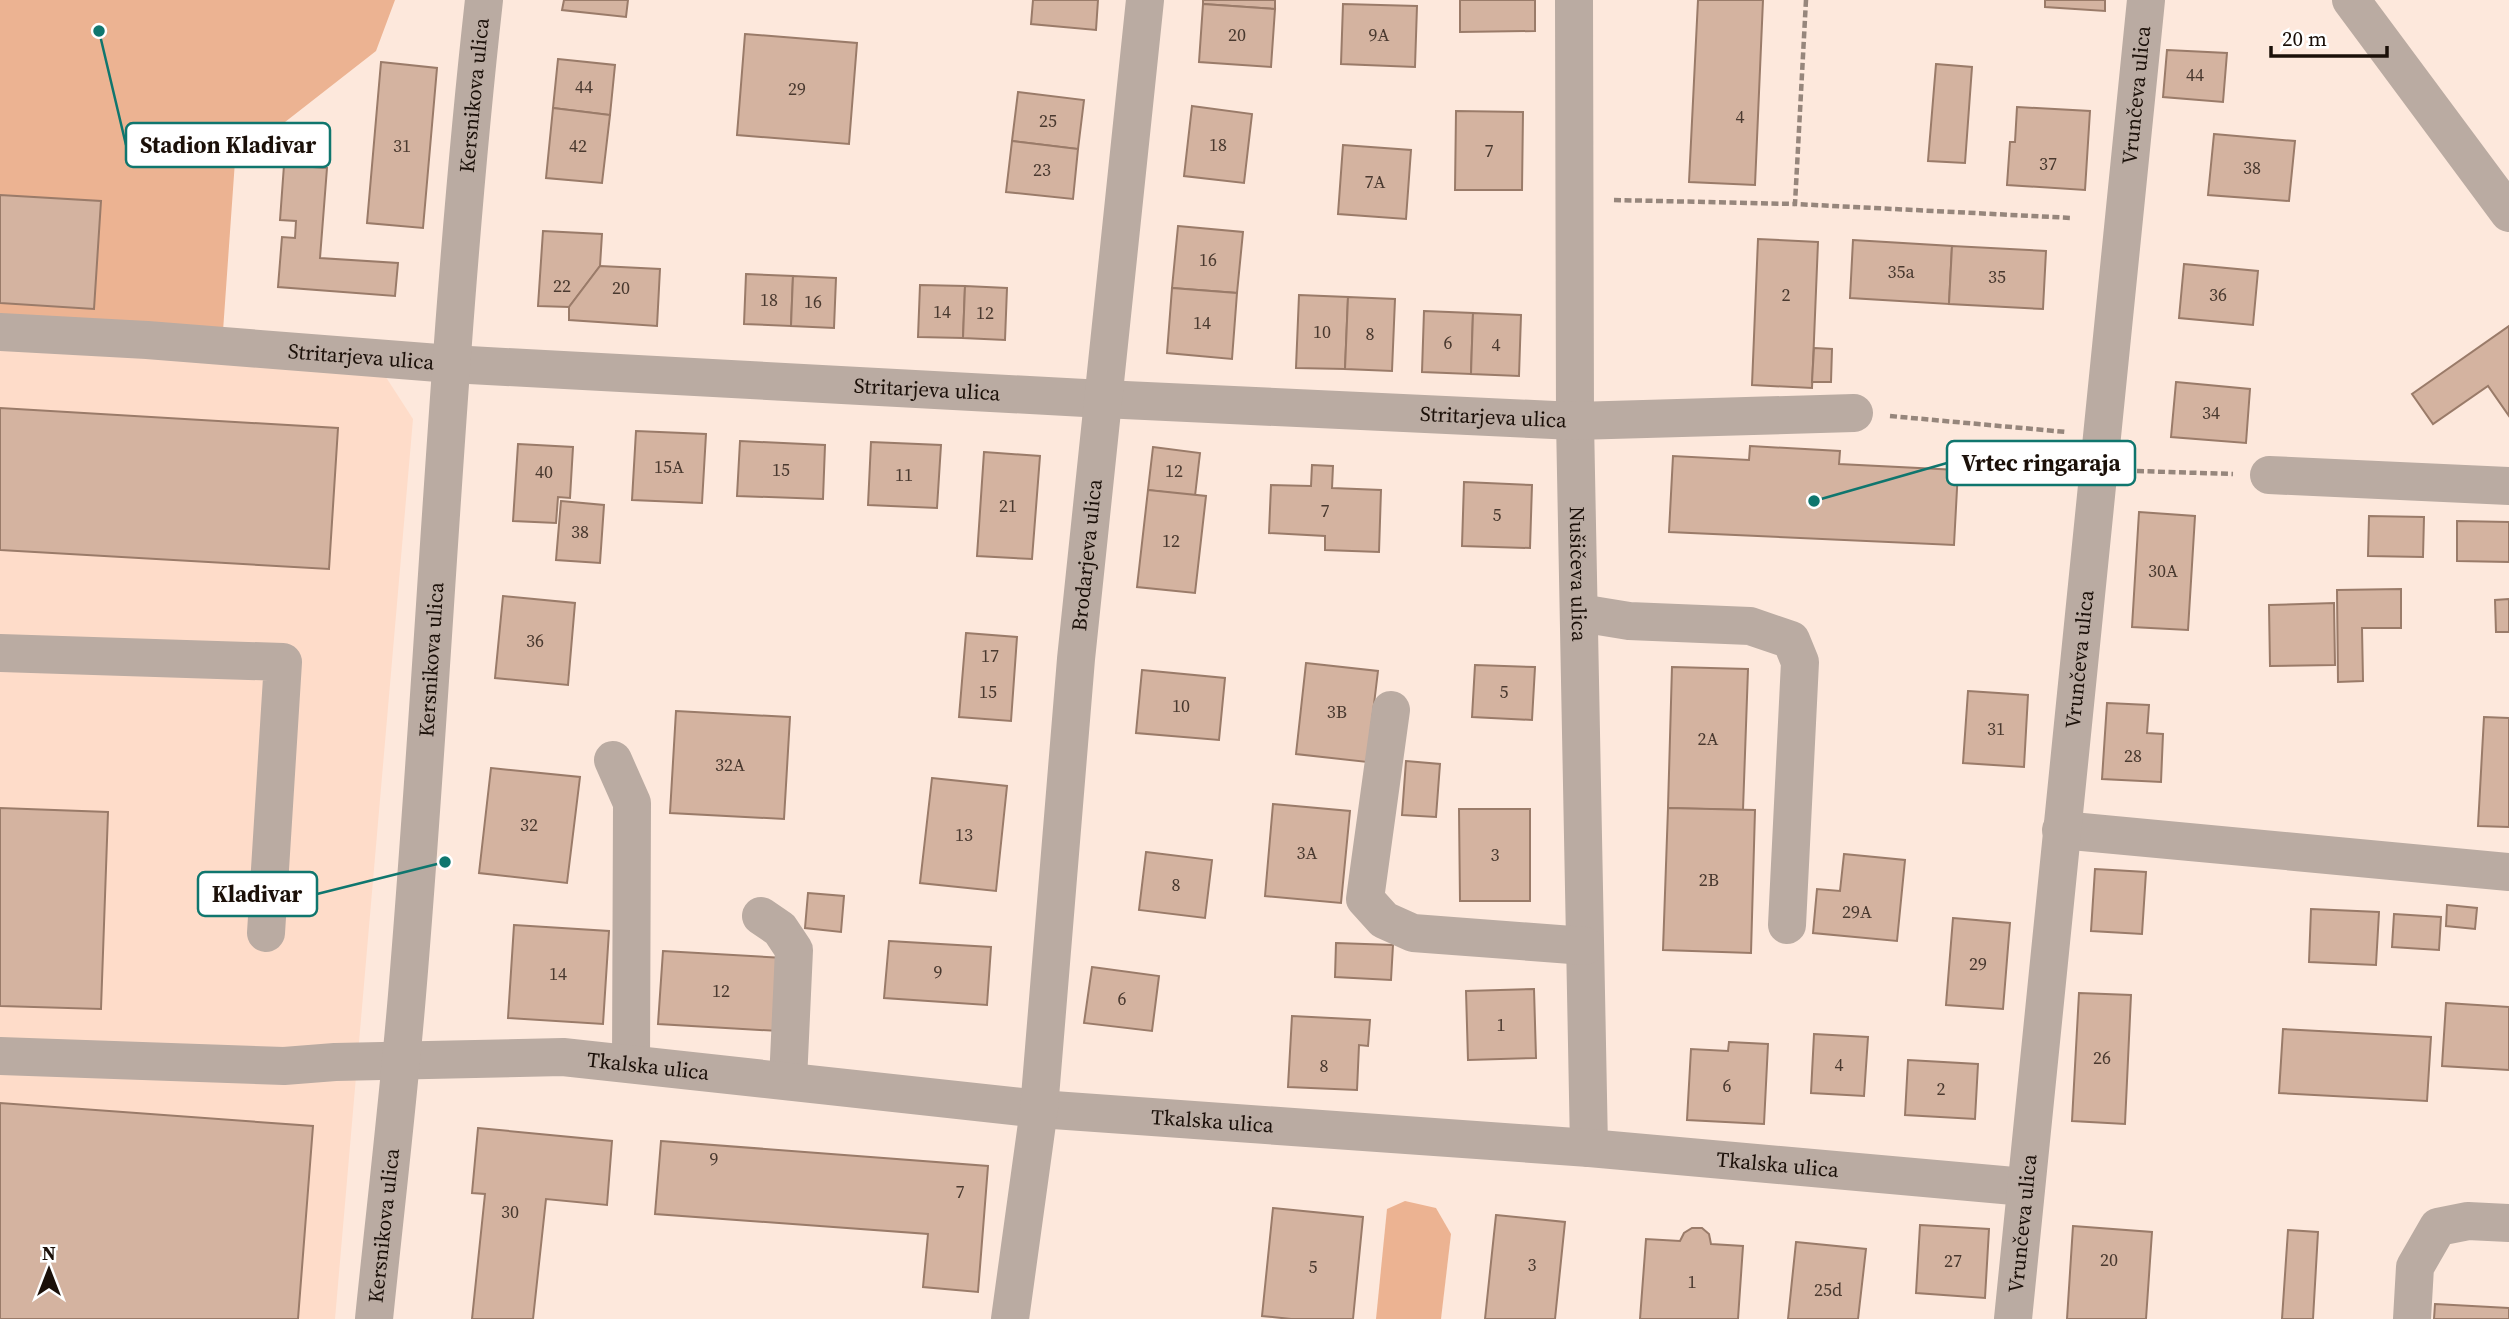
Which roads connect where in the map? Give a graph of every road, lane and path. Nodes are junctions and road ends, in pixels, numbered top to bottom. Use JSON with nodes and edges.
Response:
{"nodes":[{"id":1,"x":484,"y":0,"type":"edge"},
{"id":2,"x":1145,"y":0,"type":"edge"},
{"id":3,"x":1574,"y":0,"type":"edge"},
{"id":4,"x":1805,"y":0,"type":"edge"},
{"id":5,"x":2146,"y":0,"type":"edge"},
{"id":6,"x":2351,"y":0,"type":"edge"},
{"id":7,"x":1574,"y":199,"type":"junction"},
{"id":8,"x":1795,"y":204,"type":"junction"},
{"id":9,"x":2509,"y":213,"type":"edge"},
{"id":10,"x":2073,"y":218,"type":"dead end"},
{"id":11,"x":0,"y":332,"type":"edge"},
{"id":12,"x":451,"y":364,"type":"junction"},
{"id":13,"x":1103,"y":399,"type":"junction"},
{"id":14,"x":1854,"y":413,"type":"joint"},
{"id":15,"x":1575,"y":421,"type":"junction"},
{"id":16,"x":2100,"y":452,"type":"junction"},
{"id":17,"x":2269,"y":475,"type":"joint"},
{"id":18,"x":2509,"y":486,"type":"edge"},
{"id":19,"x":1580,"y":613,"type":"junction"},
{"id":20,"x":0,"y":653,"type":"edge"},
{"id":21,"x":1391,"y":710,"type":"dead end"},
{"id":22,"x":613,"y":761,"type":"dead end"},
{"id":23,"x":2061,"y":830,"type":"junction"},
{"id":24,"x":2509,"y":872,"type":"edge"},
{"id":25,"x":761,"y":916,"type":"dead end"},
{"id":26,"x":1787,"y":925,"type":"dead end"},
{"id":27,"x":267,"y":933,"type":"dead end"},
{"id":28,"x":1585,"y":946,"type":"junction"},
{"id":29,"x":0,"y":1056,"type":"edge"},
{"id":30,"x":400,"y":1061,"type":"junction"},
{"id":31,"x":631,"y":1064,"type":"junction"},
{"id":32,"x":788,"y":1081,"type":"junction"},
{"id":33,"x":1039,"y":1109,"type":"junction"},
{"id":34,"x":1589,"y":1148,"type":"junction"},
{"id":35,"x":2025,"y":1187,"type":"junction"},
{"id":36,"x":2509,"y":1223,"type":"edge"},
{"id":37,"x":374,"y":1319,"type":"edge"},
{"id":38,"x":1010,"y":1319,"type":"edge"},
{"id":39,"x":2012,"y":1319,"type":"edge"},
{"id":40,"x":2412,"y":1319,"type":"edge"}],
"edges":[{"from":1,"to":12,"type":"street","name":"Kersnikova ulica"},
{"from":2,"to":13,"type":"street","name":"Brodarjeva ulica"},
{"from":3,"to":7,"type":"street","name":"Nušičeva ulica"},
{"from":4,"to":8,"type":"path"},
{"from":5,"to":16,"type":"street","name":"Vrunčeva ulica"},
{"from":6,"to":9,"type":"street"},
{"from":7,"to":8,"type":"path"},
{"from":7,"to":15,"type":"street","name":"Nušičeva ulica"},
{"from":8,"to":10,"type":"path"},
{"from":11,"to":12,"type":"street","name":"Stritarjeva ulica"},
{"from":12,"to":13,"type":"street","name":"Stritarjeva ulica"},
{"from":12,"to":30,"type":"street","name":"Kersnikova ulica"},
{"from":13,"to":15,"type":"street","name":"Stritarjeva ulica"},
{"from":13,"to":33,"type":"street","name":"Brodarjeva ulica"},
{"from":14,"to":15,"type":"street","name":"Stritarjeva ulica"},
{"from":14,"to":16,"type":"path"},
{"from":15,"to":19,"type":"street","name":"Nušičeva ulica"},
{"from":16,"to":17,"type":"path"},
{"from":16,"to":23,"type":"street","name":"Vrunčeva ulica"},
{"from":17,"to":18,"type":"street"},
{"from":19,"to":26,"type":"street"},
{"from":19,"to":28,"type":"street","name":"Nušičeva ulica"},
{"from":20,"to":27,"type":"street"},
{"from":21,"to":28,"type":"street"},
{"from":22,"to":31,"type":"street"},
{"from":23,"to":24,"type":"street"},
{"from":23,"to":35,"type":"street","name":"Vrunčeva ulica"},
{"from":25,"to":32,"type":"street"},
{"from":28,"to":34,"type":"street","name":"Nušičeva ulica"},
{"from":29,"to":30,"type":"street","name":"Tkalska ulica"},
{"from":30,"to":31,"type":"street","name":"Tkalska ulica"},
{"from":30,"to":37,"type":"street","name":"Kersnikova ulica"},
{"from":31,"to":32,"type":"street","name":"Tkalska ulica"},
{"from":32,"to":33,"type":"street","name":"Tkalska ulica"},
{"from":33,"to":34,"type":"street","name":"Tkalska ulica"},
{"from":33,"to":38,"type":"street","name":"Brodarjeva ulica"},
{"from":34,"to":35,"type":"street","name":"Tkalska ulica"},
{"from":35,"to":39,"type":"street","name":"Vrunčeva ulica"},
{"from":36,"to":40,"type":"street"}]}
